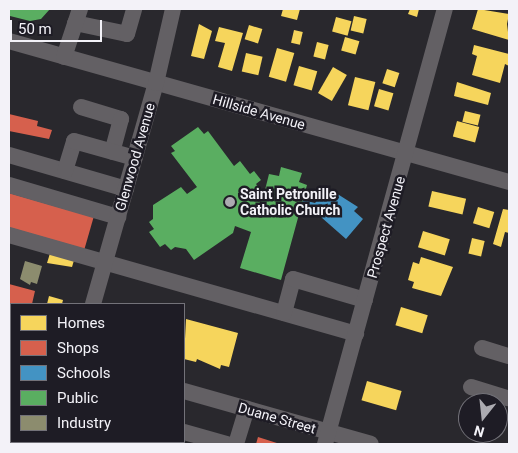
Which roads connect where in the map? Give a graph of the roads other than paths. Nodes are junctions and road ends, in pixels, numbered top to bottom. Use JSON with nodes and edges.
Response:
{"nodes":[{"id":1,"x":134,"y":9,"type":"edge"},
{"id":2,"x":173,"y":9,"type":"edge"},
{"id":3,"x":445,"y":9,"type":"edge"},
{"id":4,"x":77,"y":16,"type":"edge"},
{"id":5,"x":9,"y":41,"type":"edge"},
{"id":6,"x":64,"y":57,"type":"junction"},
{"id":7,"x":156,"y":83,"type":"junction"},
{"id":8,"x":81,"y":107,"type":"dead end"},
{"id":9,"x":112,"y":152,"type":"junction"},
{"id":10,"x":406,"y":153,"type":"junction"},
{"id":11,"x":9,"y":155,"type":"edge"},
{"id":12,"x":135,"y":158,"type":"junction"},
{"id":13,"x":65,"y":171,"type":"junction"},
{"id":14,"x":509,"y":182,"type":"edge"},
{"id":15,"x":9,"y":185,"type":"edge"},
{"id":16,"x":126,"y":189,"type":"junction"},
{"id":17,"x":118,"y":217,"type":"junction"},
{"id":18,"x":9,"y":236,"type":"edge"},
{"id":19,"x":106,"y":260,"type":"junction"},
{"id":20,"x":365,"y":300,"type":"junction"},
{"id":21,"x":93,"y":303,"type":"edge"},
{"id":22,"x":284,"y":312,"type":"junction"},
{"id":23,"x":356,"y":334,"type":"junction"},
{"id":24,"x":482,"y":348,"type":"dead end"},
{"id":25,"x":509,"y":356,"type":"edge"},
{"id":26,"x":470,"y":387,"type":"dead end"},
{"id":27,"x":185,"y":391,"type":"edge"},
{"id":28,"x":490,"y":393,"type":"edge"},
{"id":29,"x":247,"y":409,"type":"junction"},
{"id":30,"x":185,"y":432,"type":"edge"},
{"id":31,"x":327,"y":438,"type":"edge"},
{"id":32,"x":227,"y":444,"type":"edge"},
{"id":33,"x":236,"y":444,"type":"edge"},
{"id":34,"x":371,"y":444,"type":"edge"}],
"edges":[{"from":1,"to":4,"type":"street"},
{"from":2,"to":7,"type":"street","name":"Glenwood Avenue"},
{"from":3,"to":10,"type":"street","name":"Prospect Avenue"},
{"from":4,"to":6,"type":"street"},
{"from":5,"to":6,"type":"street","name":"Hillside Avenue"},
{"from":6,"to":7,"type":"street","name":"Hillside Avenue"},
{"from":7,"to":10,"type":"street","name":"Hillside Avenue"},
{"from":7,"to":12,"type":"street","name":"Glenwood Avenue"},
{"from":8,"to":9,"type":"street"},
{"from":9,"to":12,"type":"street"},
{"from":9,"to":13,"type":"street"},
{"from":10,"to":14,"type":"street","name":"Hillside Avenue"},
{"from":10,"to":20,"type":"street","name":"Prospect Avenue"},
{"from":11,"to":13,"type":"street"},
{"from":12,"to":16,"type":"street","name":"Glenwood Avenue"},
{"from":13,"to":16,"type":"street"},
{"from":15,"to":17,"type":"street"},
{"from":16,"to":17,"type":"street","name":"Glenwood Avenue"},
{"from":17,"to":19,"type":"street","name":"Glenwood Avenue"},
{"from":18,"to":19,"type":"street"},
{"from":19,"to":21,"type":"street","name":"Glenwood Avenue"},
{"from":19,"to":22,"type":"street"},
{"from":20,"to":22,"type":"street"},
{"from":20,"to":23,"type":"street","name":"Prospect Avenue"},
{"from":22,"to":23,"type":"street"},
{"from":23,"to":31,"type":"street","name":"Prospect Avenue"},
{"from":24,"to":25,"type":"street"},
{"from":26,"to":28,"type":"street"},
{"from":27,"to":29,"type":"street","name":"Duane Street"},
{"from":29,"to":31,"type":"street","name":"Duane Street"},
{"from":29,"to":33,"type":"street"},
{"from":30,"to":32,"type":"street"},
{"from":31,"to":34,"type":"street","name":"Duane Street"}]}
